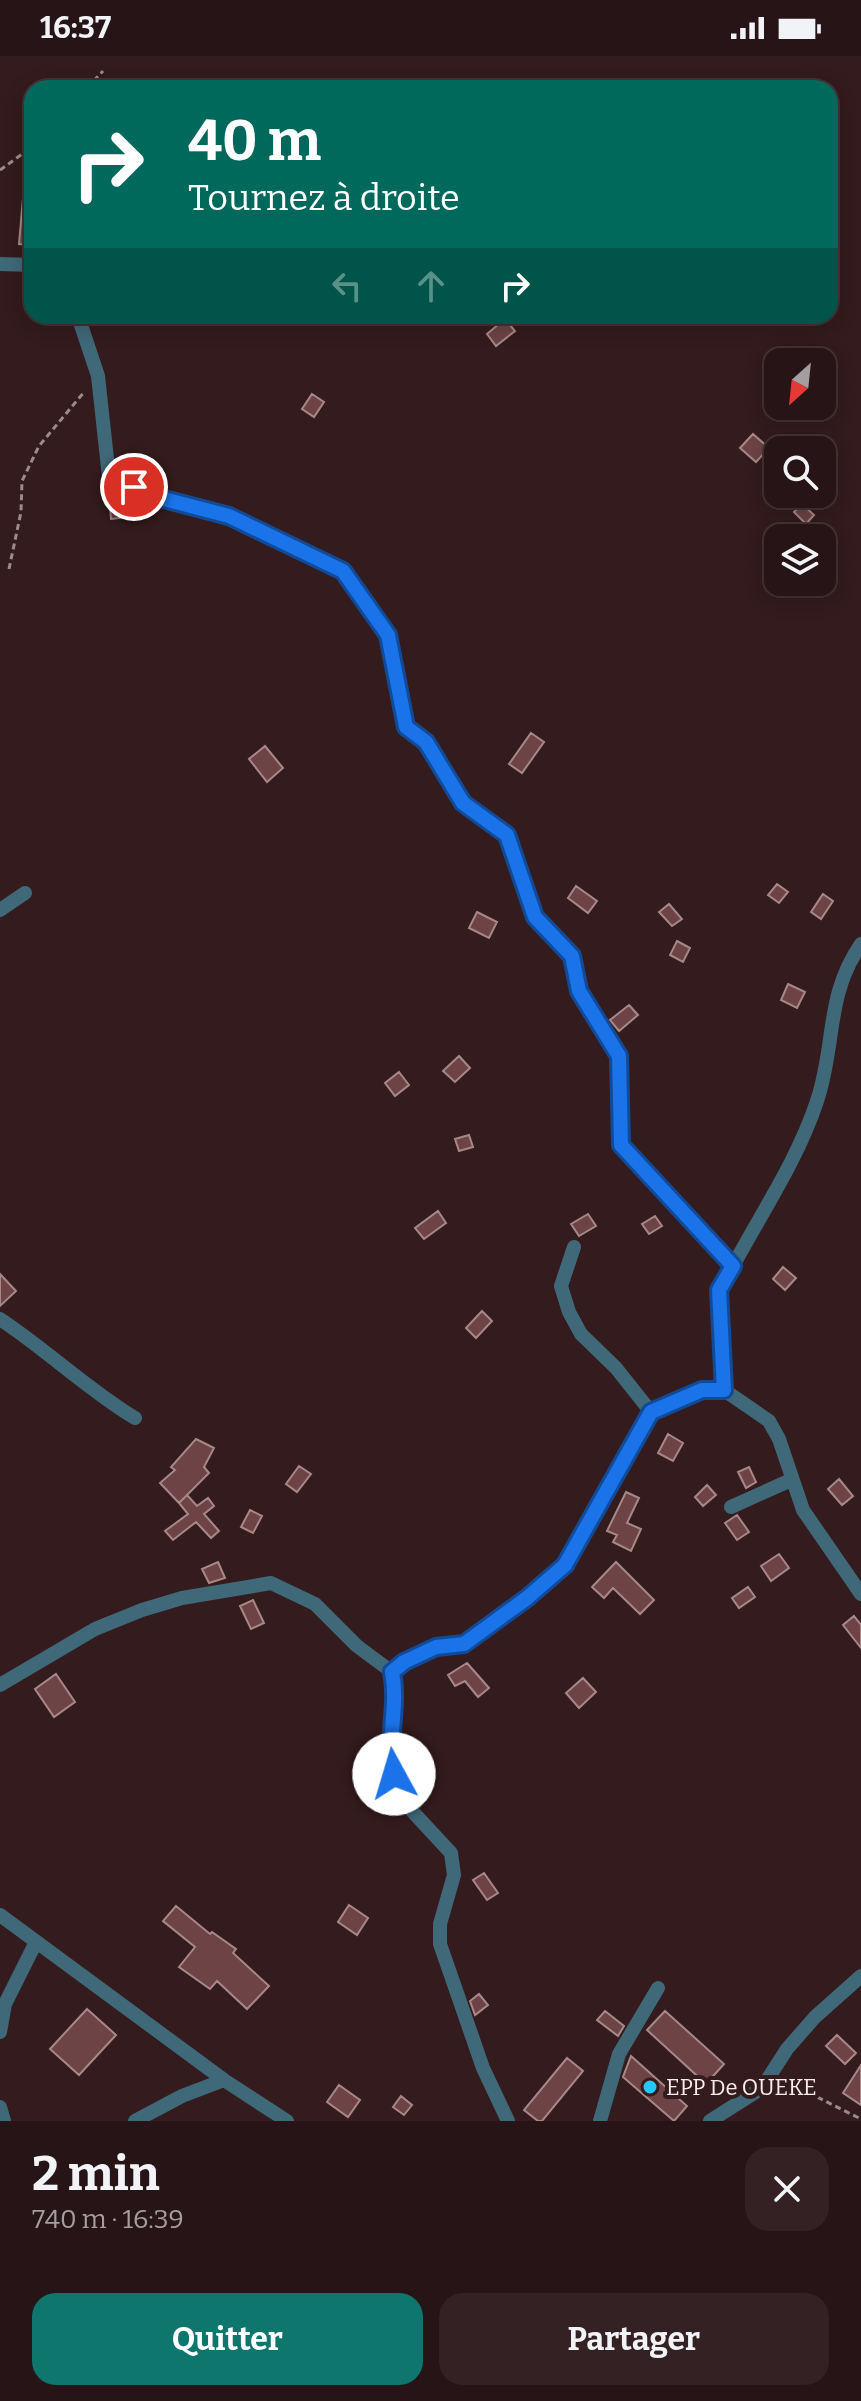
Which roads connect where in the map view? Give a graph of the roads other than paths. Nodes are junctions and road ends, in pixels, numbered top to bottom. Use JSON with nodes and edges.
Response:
{"nodes":[{"id":1,"x":0,"y":264,"type":"edge"},
{"id":2,"x":24,"y":265,"type":"edge"},
{"id":3,"x":81,"y":324,"type":"edge"},
{"id":4,"x":25,"y":893,"type":"dead end"},
{"id":5,"x":0,"y":910,"type":"edge"},
{"id":6,"x":861,"y":944,"type":"edge"},
{"id":7,"x":574,"y":1247,"type":"dead end"},
{"id":8,"x":733,"y":1266,"type":"junction"},
{"id":9,"x":0,"y":1319,"type":"edge"},
{"id":10,"x":724,"y":1390,"type":"junction"},
{"id":11,"x":651,"y":1412,"type":"junction"},
{"id":12,"x":135,"y":1418,"type":"dead end"},
{"id":13,"x":791,"y":1480,"type":"junction"},
{"id":14,"x":731,"y":1507,"type":"dead end"},
{"id":15,"x":861,"y":1594,"type":"edge"},
{"id":16,"x":392,"y":1672,"type":"junction"},
{"id":17,"x":0,"y":1685,"type":"edge"},
{"id":18,"x":0,"y":1915,"type":"edge"},
{"id":19,"x":36,"y":1942,"type":"junction"},
{"id":20,"x":861,"y":1976,"type":"edge"},
{"id":21,"x":658,"y":1988,"type":"dead end"},
{"id":22,"x":0,"y":2032,"type":"edge"},
{"id":23,"x":224,"y":2080,"type":"junction"},
{"id":24,"x":0,"y":2107,"type":"edge"},
{"id":25,"x":4,"y":2121,"type":"edge"},
{"id":26,"x":135,"y":2121,"type":"edge"},
{"id":27,"x":287,"y":2121,"type":"edge"},
{"id":28,"x":508,"y":2121,"type":"edge"},
{"id":29,"x":600,"y":2121,"type":"edge"},
{"id":30,"x":710,"y":2121,"type":"edge"}],
"edges":[{"from":1,"to":2,"type":"street"},
{"from":3,"to":8,"type":"street"},
{"from":4,"to":5,"type":"street"},
{"from":6,"to":8,"type":"street"},
{"from":7,"to":11,"type":"street"},
{"from":8,"to":10,"type":"street"},
{"from":9,"to":12,"type":"street"},
{"from":10,"to":11,"type":"street"},
{"from":10,"to":13,"type":"street"},
{"from":11,"to":16,"type":"street"},
{"from":13,"to":14,"type":"street"},
{"from":13,"to":15,"type":"street"},
{"from":16,"to":17,"type":"street"},
{"from":16,"to":28,"type":"street"},
{"from":18,"to":19,"type":"street"},
{"from":19,"to":22,"type":"street"},
{"from":19,"to":23,"type":"street"},
{"from":20,"to":30,"type":"street"},
{"from":21,"to":29,"type":"street"},
{"from":23,"to":26,"type":"street"},
{"from":23,"to":27,"type":"street"},
{"from":24,"to":25,"type":"street"}]}
